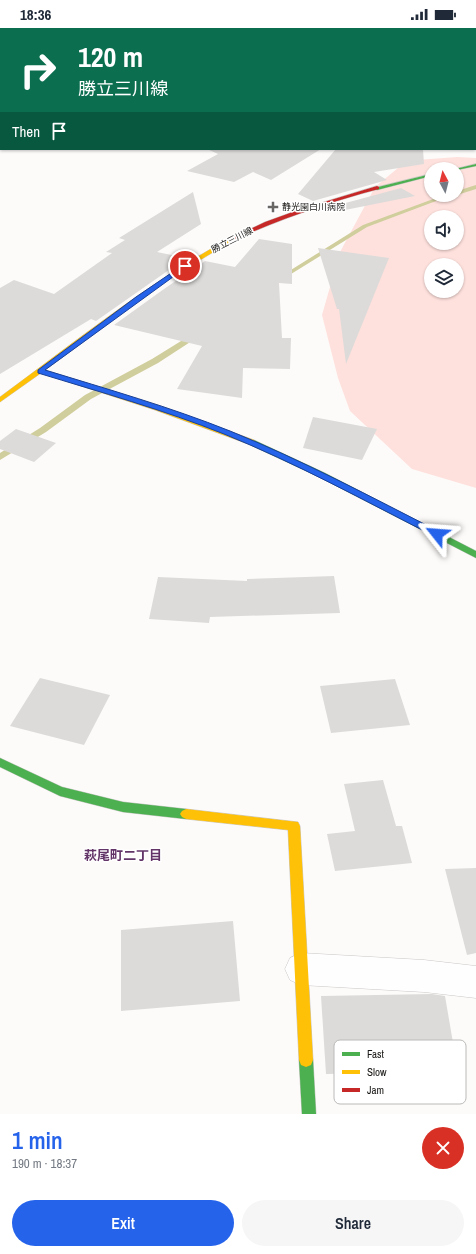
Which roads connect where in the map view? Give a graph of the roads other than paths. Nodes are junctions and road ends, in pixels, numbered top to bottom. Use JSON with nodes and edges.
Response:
{"nodes":[{"id":1,"x":476,"y":165,"type":"edge"},
{"id":2,"x":464,"y":168,"type":"edge"},
{"id":3,"x":424,"y":177,"type":"edge"},
{"id":4,"x":40,"y":371,"type":"junction"},
{"id":5,"x":0,"y":400,"type":"edge"},
{"id":6,"x":476,"y":555,"type":"edge"},
{"id":7,"x":0,"y":762,"type":"edge"},
{"id":8,"x":301,"y":969,"type":"junction"},
{"id":9,"x":476,"y":982,"type":"edge"},
{"id":10,"x":309,"y":1114,"type":"edge"}],
"edges":[{"from":1,"to":2,"type":"street"},
{"from":3,"to":4,"type":"street","name":"勝立三川線"},
{"from":4,"to":5,"type":"street","name":"勝立三川線"},
{"from":4,"to":6,"type":"street"},
{"from":7,"to":8,"type":"street"},
{"from":8,"to":9,"type":"street"},
{"from":8,"to":10,"type":"street"}]}
